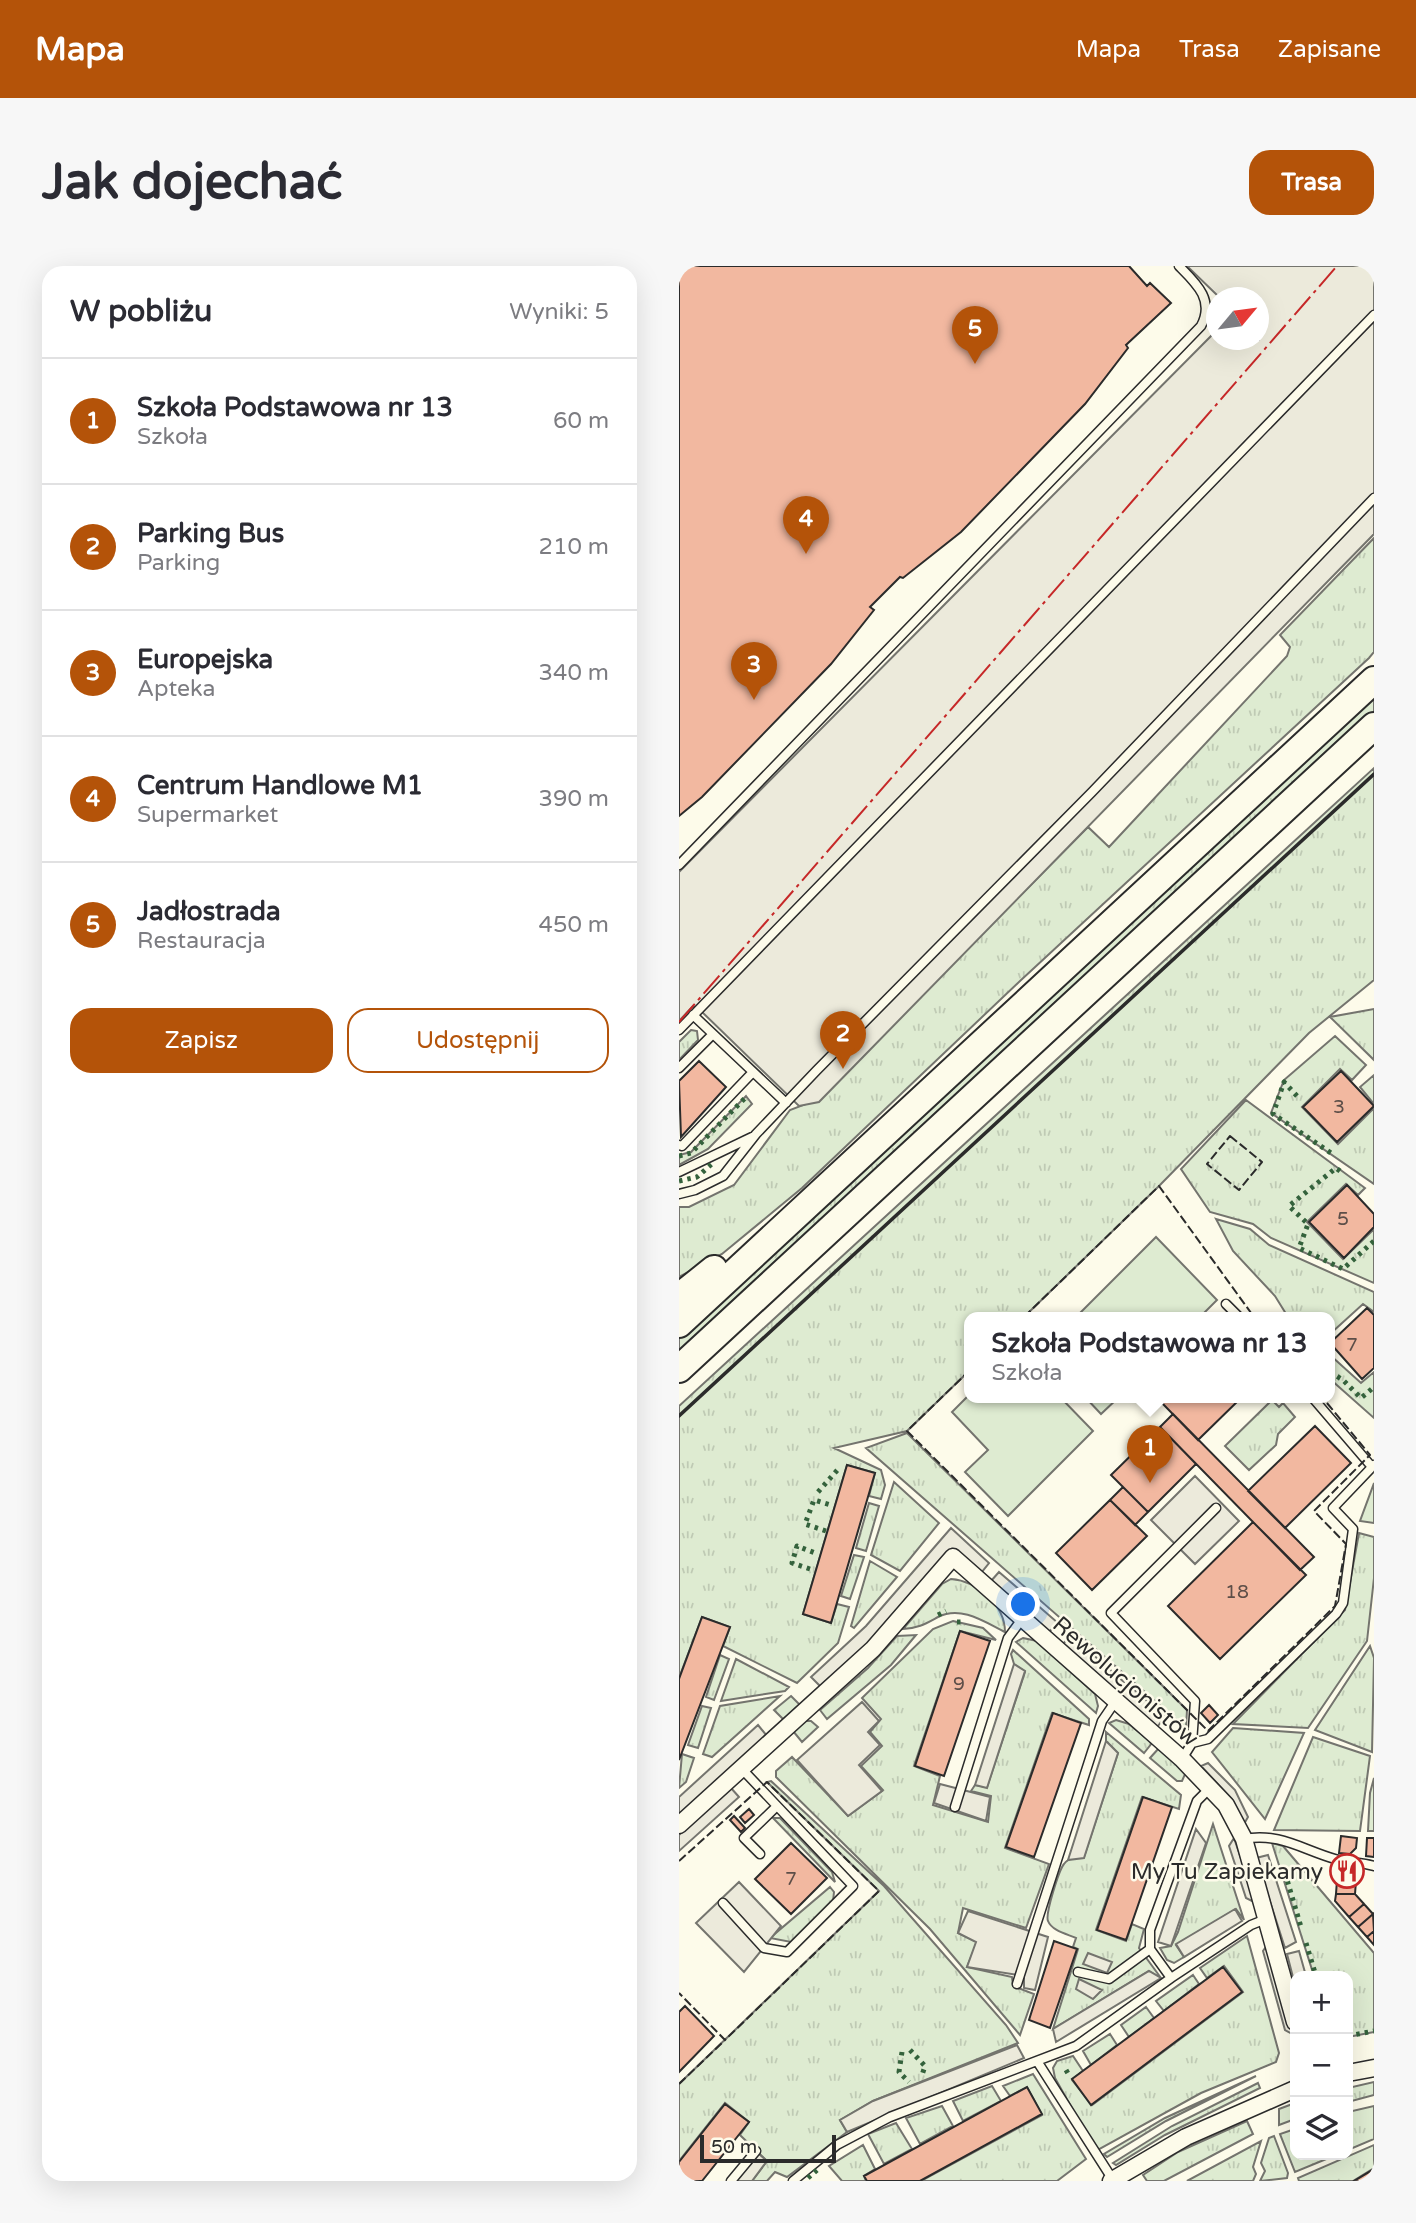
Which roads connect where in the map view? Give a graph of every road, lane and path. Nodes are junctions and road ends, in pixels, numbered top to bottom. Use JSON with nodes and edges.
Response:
{"nodes":[{"id":1,"x":1179,"y":266,"type":"edge"},
{"id":2,"x":1374,"y":315,"type":"edge"},
{"id":3,"x":1374,"y":498,"type":"edge"},
{"id":4,"x":1374,"y":680,"type":"edge"},
{"id":5,"x":1373,"y":728,"type":"edge"},
{"id":6,"x":679,"y":865,"type":"edge"},
{"id":7,"x":693,"y":1015,"type":"junction"},
{"id":8,"x":679,"y":1030,"type":"edge"},
{"id":9,"x":712,"y":1035,"type":"junction"},
{"id":10,"x":679,"y":1068,"type":"edge"},
{"id":11,"x":753,"y":1072,"type":"junction"},
{"id":12,"x":786,"y":1103,"type":"junction"},
{"id":13,"x":756,"y":1134,"type":"junction"},
{"id":14,"x":679,"y":1145,"type":"edge"},
{"id":15,"x":679,"y":1172,"type":"edge"},
{"id":16,"x":679,"y":1194,"type":"edge"},
{"id":17,"x":811,"y":1201,"type":"junction"},
{"id":18,"x":684,"y":1291,"type":"edge"},
{"id":19,"x":1226,"y":1304,"type":"dead end"},
{"id":20,"x":1234,"y":1312,"type":"edge"},
{"id":21,"x":679,"y":1324,"type":"edge"},
{"id":22,"x":679,"y":1370,"type":"edge"},
{"id":23,"x":1317,"y":1403,"type":"edge"},
{"id":24,"x":1373,"y":1466,"type":"edge"},
{"id":25,"x":1216,"y":1508,"type":"dead end"},
{"id":26,"x":1022,"y":1619,"type":"junction"},
{"id":27,"x":1115,"y":1702,"type":"junction"},
{"id":28,"x":1192,"y":1743,"type":"junction"},
{"id":29,"x":1182,"y":1759,"type":"junction"},
{"id":30,"x":741,"y":1768,"type":"junction"},
{"id":31,"x":1211,"y":1787,"type":"junction"},
{"id":32,"x":776,"y":1807,"type":"junction"},
{"id":33,"x":955,"y":1807,"type":"dead end"},
{"id":34,"x":679,"y":1825,"type":"edge"},
{"id":35,"x":1244,"y":1839,"type":"junction"},
{"id":36,"x":760,"y":1854,"type":"dead end"},
{"id":37,"x":1374,"y":1866,"type":"edge"},
{"id":38,"x":723,"y":1903,"type":"dead end"},
{"id":39,"x":1266,"y":1919,"type":"junction"},
{"id":40,"x":1150,"y":1949,"type":"junction"},
{"id":41,"x":1079,"y":1972,"type":"dead end"},
{"id":42,"x":1171,"y":1978,"type":"junction"},
{"id":43,"x":1017,"y":1984,"type":"dead end"},
{"id":44,"x":1290,"y":2004,"type":"edge"},
{"id":45,"x":1037,"y":2061,"type":"junction"},
{"id":46,"x":1374,"y":2068,"type":"edge"},
{"id":47,"x":1353,"y":2072,"type":"edge"},
{"id":48,"x":1290,"y":2092,"type":"edge"},
{"id":49,"x":756,"y":2151,"type":"dead end"},
{"id":50,"x":1112,"y":2180,"type":"edge"},
{"id":51,"x":731,"y":2181,"type":"edge"},
{"id":52,"x":793,"y":2181,"type":"edge"}],
"edges":[{"from":1,"to":6,"type":"lane"},
{"from":2,"to":7,"type":"lane"},
{"from":3,"to":12,"type":"lane"},
{"from":4,"to":17,"type":"main road"},
{"from":5,"to":22,"type":"main road"},
{"from":7,"to":8,"type":"lane"},
{"from":7,"to":9,"type":"lane"},
{"from":9,"to":10,"type":"lane"},
{"from":9,"to":11,"type":"lane"},
{"from":11,"to":12,"type":"lane"},
{"from":11,"to":14,"type":"lane"},
{"from":12,"to":13,"type":"lane"},
{"from":13,"to":15,"type":"lane"},
{"from":13,"to":16,"type":"lane"},
{"from":17,"to":18,"type":"main road"},
{"from":17,"to":21,"type":"main road"},
{"from":19,"to":20,"type":"lane"},
{"from":23,"to":24,"type":"lane"},
{"from":24,"to":28,"type":"lane"},
{"from":25,"to":28,"type":"lane"},
{"from":26,"to":27,"type":"street","name":"Rewolucjonistów"},
{"from":26,"to":30,"type":"street","name":"Rewolucjonistów"},
{"from":26,"to":33,"type":"lane"},
{"from":27,"to":29,"type":"street","name":"Rewolucjonistów"},
{"from":27,"to":43,"type":"lane"},
{"from":28,"to":29,"type":"lane"},
{"from":29,"to":31,"type":"street","name":"Rewolucjonistów"},
{"from":30,"to":32,"type":"lane"},
{"from":30,"to":34,"type":"street","name":"Rewolucjonistów"},
{"from":31,"to":35,"type":"street","name":"Rewolucjonistów"},
{"from":31,"to":40,"type":"lane"},
{"from":32,"to":36,"type":"lane"},
{"from":32,"to":38,"type":"lane"},
{"from":35,"to":37,"type":"lane"},
{"from":35,"to":39,"type":"street","name":"Rewolucjonistów"},
{"from":39,"to":42,"type":"lane"},
{"from":39,"to":44,"type":"street","name":"Rewolucjonistów"},
{"from":40,"to":41,"type":"lane"},
{"from":40,"to":42,"type":"lane"},
{"from":42,"to":45,"type":"lane"},
{"from":45,"to":50,"type":"lane"},
{"from":45,"to":52,"type":"lane"},
{"from":46,"to":47,"type":"street"},
{"from":48,"to":50,"type":"street"},
{"from":49,"to":51,"type":"lane"}]}
